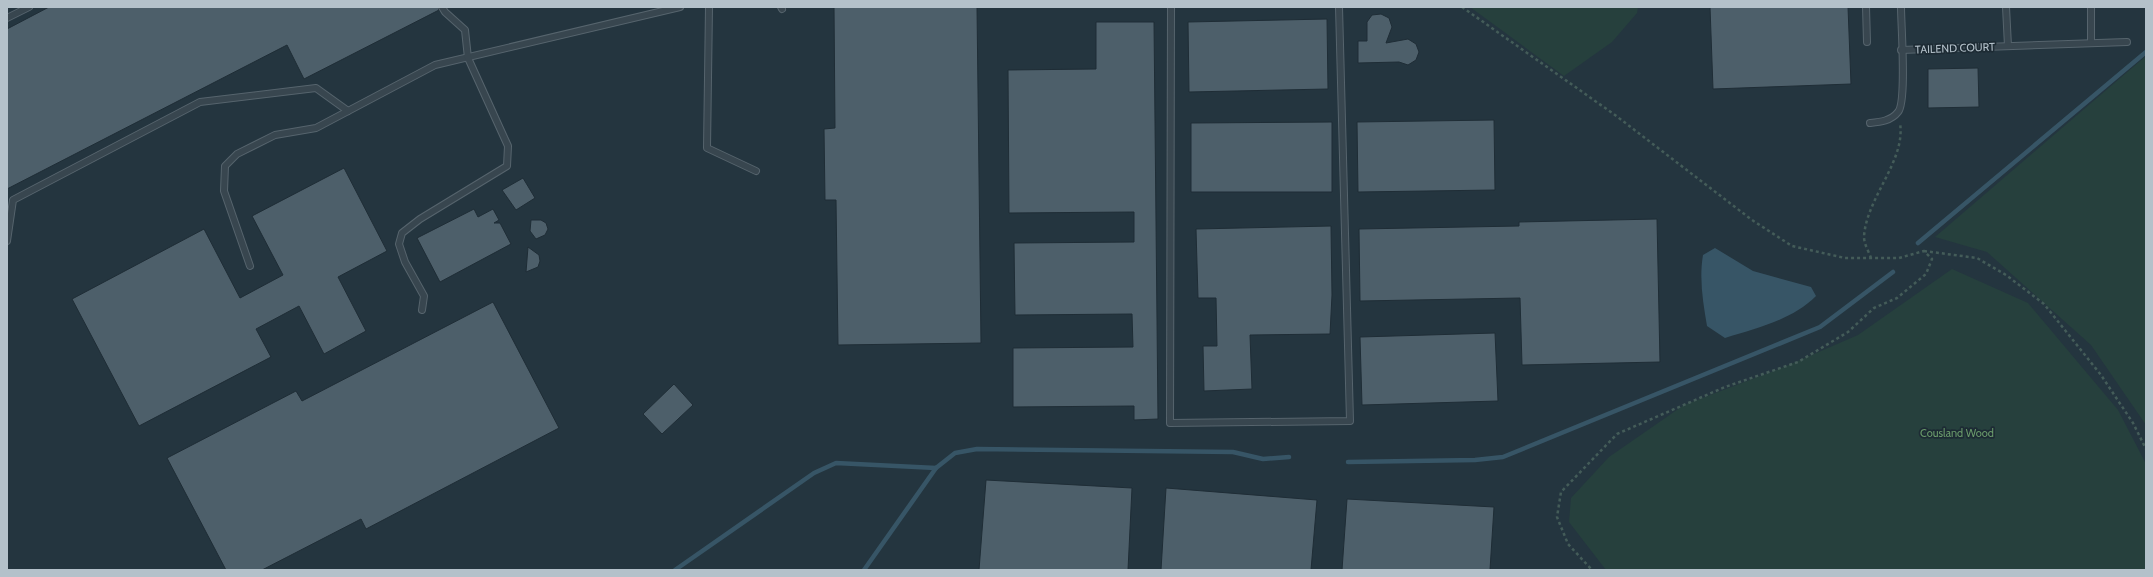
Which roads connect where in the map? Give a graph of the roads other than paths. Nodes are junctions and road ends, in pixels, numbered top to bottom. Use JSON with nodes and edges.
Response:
{"nodes":[{"id":1,"x":29,"y":7,"type":"edge"},
{"id":2,"x":442,"y":7,"type":"edge"},
{"id":3,"x":680,"y":7,"type":"edge"},
{"id":4,"x":709,"y":7,"type":"edge"},
{"id":5,"x":1171,"y":7,"type":"edge"},
{"id":6,"x":1339,"y":7,"type":"edge"},
{"id":7,"x":1866,"y":7,"type":"edge"},
{"id":8,"x":1901,"y":7,"type":"edge"},
{"id":9,"x":2006,"y":7,"type":"edge"},
{"id":10,"x":2091,"y":7,"type":"edge"},
{"id":11,"x":7,"y":18,"type":"edge"},
{"id":12,"x":1867,"y":42,"type":"dead end"},
{"id":13,"x":2127,"y":42,"type":"dead end"},
{"id":14,"x":2092,"y":43,"type":"junction"},
{"id":15,"x":2008,"y":46,"type":"junction"},
{"id":16,"x":1901,"y":50,"type":"junction"},
{"id":17,"x":468,"y":58,"type":"junction"},
{"id":18,"x":348,"y":111,"type":"junction"},
{"id":19,"x":1870,"y":123,"type":"dead end"},
{"id":20,"x":756,"y":171,"type":"dead end"},
{"id":21,"x":7,"y":241,"type":"edge"},
{"id":22,"x":250,"y":266,"type":"dead end"},
{"id":23,"x":422,"y":310,"type":"dead end"}],
"edges":[{"from":1,"to":11,"type":"lane"},
{"from":2,"to":17,"type":"lane"},
{"from":3,"to":17,"type":"lane"},
{"from":4,"to":20,"type":"lane"},
{"from":5,"to":6,"type":"lane"},
{"from":7,"to":12,"type":"lane"},
{"from":8,"to":16,"type":"lane"},
{"from":9,"to":15,"type":"lane","name":"TAILEND COURT"},
{"from":10,"to":14,"type":"lane"},
{"from":13,"to":14,"type":"lane","name":"TAILEND COURT"},
{"from":14,"to":15,"type":"lane","name":"TAILEND COURT"},
{"from":15,"to":16,"type":"lane","name":"TAILEND COURT"},
{"from":16,"to":19,"type":"lane"},
{"from":17,"to":18,"type":"lane"},
{"from":17,"to":23,"type":"lane"},
{"from":18,"to":21,"type":"lane"},
{"from":18,"to":22,"type":"lane"}]}
